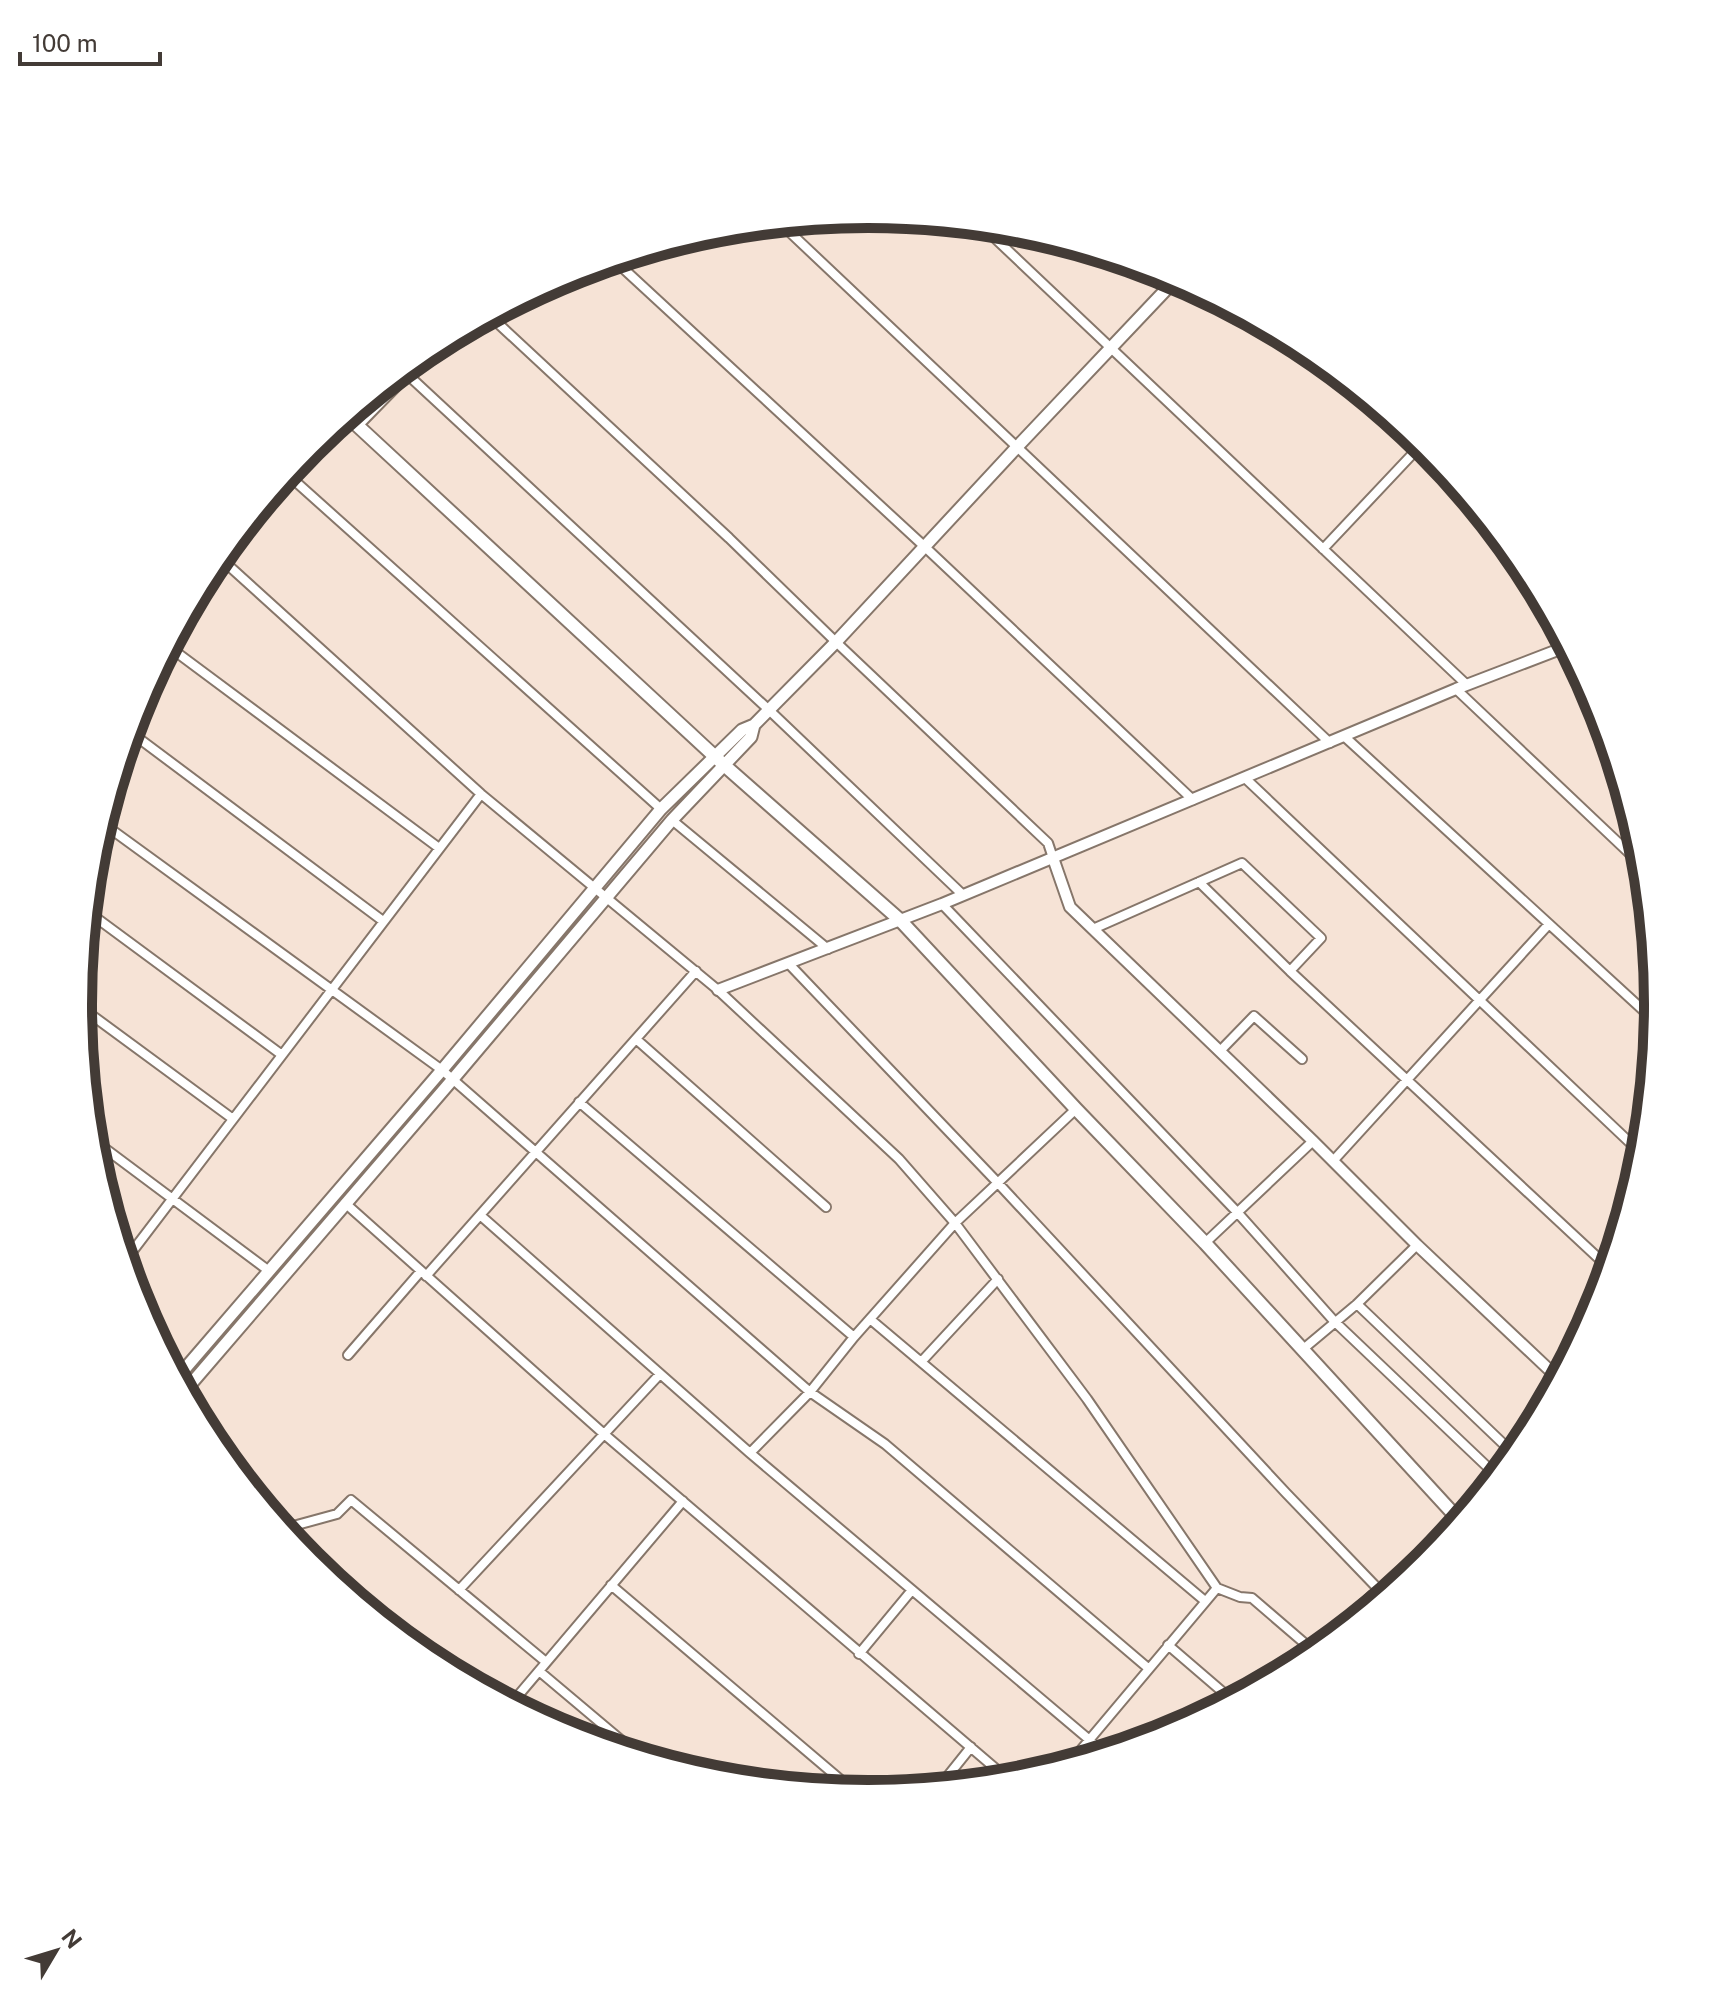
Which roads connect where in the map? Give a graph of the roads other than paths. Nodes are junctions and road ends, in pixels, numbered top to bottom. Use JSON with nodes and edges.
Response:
{"nodes":[{"id":1,"x":789,"y":232,"type":"edge"},
{"id":2,"x":995,"y":238,"type":"edge"},
{"id":3,"x":623,"y":268,"type":"edge"},
{"id":4,"x":1167,"y":288,"type":"edge"},
{"id":5,"x":497,"y":322,"type":"edge"},
{"id":6,"x":1111,"y":348,"type":"junction"},
{"id":7,"x":411,"y":377,"type":"edge"},
{"id":8,"x":393,"y":391,"type":"edge"},
{"id":9,"x":354,"y":422,"type":"edge"},
{"id":10,"x":358,"y":426,"type":"junction"},
{"id":11,"x":1017,"y":447,"type":"junction"},
{"id":12,"x":1414,"y":452,"type":"edge"},
{"id":13,"x":295,"y":481,"type":"edge"},
{"id":14,"x":925,"y":547,"type":"junction"},
{"id":15,"x":1323,"y":549,"type":"junction"},
{"id":16,"x":228,"y":565,"type":"edge"},
{"id":17,"x":836,"y":642,"type":"junction"},
{"id":18,"x":1558,"y":650,"type":"edge"},
{"id":19,"x":176,"y":652,"type":"edge"},
{"id":20,"x":1461,"y":687,"type":"junction"},
{"id":21,"x":769,"y":710,"type":"junction"},
{"id":22,"x":1345,"y":737,"type":"junction"},
{"id":23,"x":139,"y":738,"type":"edge"},
{"id":24,"x":1330,"y":743,"type":"junction"},
{"id":25,"x":720,"y":761,"type":"junction"},
{"id":26,"x":1245,"y":778,"type":"junction"},
{"id":27,"x":481,"y":794,"type":"junction"},
{"id":28,"x":1193,"y":800,"type":"junction"},
{"id":29,"x":661,"y":809,"type":"junction"},
{"id":30,"x":672,"y":820,"type":"junction"},
{"id":31,"x":112,"y":830,"type":"edge"},
{"id":32,"x":439,"y":848,"type":"junction"},
{"id":33,"x":1629,"y":852,"type":"edge"},
{"id":34,"x":1053,"y":858,"type":"junction"},
{"id":35,"x":1199,"y":882,"type":"junction"},
{"id":36,"x":594,"y":888,"type":"junction"},
{"id":37,"x":963,"y":895,"type":"junction"},
{"id":38,"x":606,"y":898,"type":"junction"},
{"id":39,"x":942,"y":904,"type":"junction"},
{"id":40,"x":97,"y":919,"type":"edge"},
{"id":41,"x":900,"y":920,"type":"junction"},
{"id":42,"x":383,"y":921,"type":"junction"},
{"id":43,"x":1549,"y":924,"type":"junction"},
{"id":44,"x":1093,"y":929,"type":"junction"},
{"id":45,"x":828,"y":949,"type":"junction"},
{"id":46,"x":789,"y":964,"type":"junction"},
{"id":47,"x":696,"y":971,"type":"junction"},
{"id":48,"x":1290,"y":971,"type":"junction"},
{"id":49,"x":332,"y":989,"type":"junction"},
{"id":50,"x":718,"y":990,"type":"junction"},
{"id":51,"x":1478,"y":1001,"type":"junction"},
{"id":52,"x":1644,"y":1011,"type":"edge"},
{"id":53,"x":92,"y":1016,"type":"edge"},
{"id":54,"x":636,"y":1039,"type":"junction"},
{"id":55,"x":1220,"y":1051,"type":"junction"},
{"id":56,"x":282,"y":1055,"type":"junction"},
{"id":57,"x":1302,"y":1059,"type":"dead end"},
{"id":58,"x":442,"y":1070,"type":"junction"},
{"id":59,"x":453,"y":1079,"type":"junction"},
{"id":60,"x":1407,"y":1080,"type":"junction"},
{"id":61,"x":579,"y":1102,"type":"junction"},
{"id":62,"x":1076,"y":1109,"type":"junction"},
{"id":63,"x":233,"y":1119,"type":"junction"},
{"id":64,"x":1313,"y":1141,"type":"junction"},
{"id":65,"x":1631,"y":1144,"type":"edge"},
{"id":66,"x":106,"y":1149,"type":"edge"},
{"id":67,"x":535,"y":1153,"type":"junction"},
{"id":68,"x":1333,"y":1161,"type":"junction"},
{"id":69,"x":997,"y":1182,"type":"junction"},
{"id":70,"x":172,"y":1198,"type":"junction"},
{"id":71,"x":345,"y":1203,"type":"junction"},
{"id":72,"x":826,"y":1207,"type":"dead end"},
{"id":73,"x":1237,"y":1212,"type":"junction"},
{"id":74,"x":480,"y":1215,"type":"junction"},
{"id":75,"x":955,"y":1223,"type":"junction"},
{"id":76,"x":1205,"y":1243,"type":"junction"},
{"id":77,"x":1417,"y":1245,"type":"junction"},
{"id":78,"x":132,"y":1251,"type":"edge"},
{"id":79,"x":1600,"y":1260,"type":"edge"},
{"id":80,"x":269,"y":1271,"type":"junction"},
{"id":81,"x":423,"y":1274,"type":"junction"},
{"id":82,"x":998,"y":1279,"type":"junction"},
{"id":83,"x":1357,"y":1304,"type":"junction"},
{"id":84,"x":870,"y":1319,"type":"junction"},
{"id":85,"x":1334,"y":1321,"type":"junction"},
{"id":86,"x":854,"y":1337,"type":"junction"},
{"id":87,"x":1302,"y":1350,"type":"junction"},
{"id":88,"x":348,"y":1355,"type":"dead end"},
{"id":89,"x":922,"y":1361,"type":"junction"},
{"id":90,"x":184,"y":1370,"type":"edge"},
{"id":91,"x":1551,"y":1371,"type":"edge"},
{"id":92,"x":660,"y":1374,"type":"junction"},
{"id":93,"x":192,"y":1383,"type":"edge"},
{"id":94,"x":810,"y":1392,"type":"junction"},
{"id":95,"x":604,"y":1434,"type":"junction"},
{"id":96,"x":1505,"y":1446,"type":"edge"},
{"id":97,"x":750,"y":1453,"type":"junction"},
{"id":98,"x":1489,"y":1469,"type":"edge"},
{"id":99,"x":683,"y":1501,"type":"junction"},
{"id":100,"x":1452,"y":1514,"type":"edge"},
{"id":101,"x":295,"y":1526,"type":"edge"},
{"id":102,"x":611,"y":1585,"type":"junction"},
{"id":103,"x":1217,"y":1588,"type":"junction"},
{"id":104,"x":1378,"y":1589,"type":"edge"},
{"id":105,"x":459,"y":1590,"type":"junction"},
{"id":106,"x":912,"y":1590,"type":"junction"},
{"id":107,"x":1205,"y":1601,"type":"junction"},
{"id":108,"x":1306,"y":1644,"type":"edge"},
{"id":109,"x":1168,"y":1645,"type":"junction"},
{"id":110,"x":859,"y":1654,"type":"junction"},
{"id":111,"x":546,"y":1662,"type":"junction"},
{"id":112,"x":1148,"y":1668,"type":"junction"},
{"id":113,"x":539,"y":1671,"type":"junction"},
{"id":114,"x":1223,"y":1693,"type":"edge"},
{"id":115,"x":518,"y":1696,"type":"edge"},
{"id":116,"x":618,"y":1738,"type":"edge"},
{"id":117,"x":1088,"y":1739,"type":"junction"},
{"id":118,"x":1095,"y":1745,"type":"edge"},
{"id":119,"x":971,"y":1747,"type":"junction"},
{"id":120,"x":1080,"y":1750,"type":"edge"},
{"id":121,"x":996,"y":1769,"type":"edge"},
{"id":122,"x":949,"y":1775,"type":"edge"},
{"id":123,"x":840,"y":1779,"type":"edge"}],
"edges":[{"from":1,"to":11,"type":"street"},
{"from":2,"to":6,"type":"street"},
{"from":3,"to":14,"type":"street"},
{"from":4,"to":6,"type":"main road"},
{"from":5,"to":17,"type":"street"},
{"from":6,"to":11,"type":"main road"},
{"from":6,"to":15,"type":"street"},
{"from":7,"to":21,"type":"street"},
{"from":8,"to":10,"type":"street"},
{"from":9,"to":10,"type":"main road"},
{"from":10,"to":25,"type":"main road"},
{"from":11,"to":14,"type":"main road"},
{"from":11,"to":24,"type":"street"},
{"from":12,"to":15,"type":"street"},
{"from":13,"to":29,"type":"street"},
{"from":14,"to":17,"type":"main road"},
{"from":14,"to":28,"type":"street"},
{"from":15,"to":20,"type":"street"},
{"from":16,"to":27,"type":"street"},
{"from":17,"to":21,"type":"main road"},
{"from":17,"to":34,"type":"street"},
{"from":18,"to":20,"type":"street"},
{"from":19,"to":32,"type":"street"},
{"from":20,"to":22,"type":"street"},
{"from":20,"to":33,"type":"street"},
{"from":21,"to":25,"type":"main road"},
{"from":21,"to":37,"type":"street"},
{"from":22,"to":24,"type":"street"},
{"from":22,"to":43,"type":"street"},
{"from":23,"to":42,"type":"street"},
{"from":24,"to":26,"type":"street"},
{"from":25,"to":29,"type":"main road"},
{"from":25,"to":30,"type":"main road"},
{"from":25,"to":41,"type":"main road"},
{"from":26,"to":28,"type":"street"},
{"from":26,"to":51,"type":"street"},
{"from":27,"to":32,"type":"street"},
{"from":27,"to":36,"type":"street"},
{"from":28,"to":34,"type":"street"},
{"from":29,"to":36,"type":"main road"},
{"from":30,"to":38,"type":"main road"},
{"from":30,"to":45,"type":"street"},
{"from":31,"to":49,"type":"street"},
{"from":32,"to":42,"type":"street"},
{"from":34,"to":37,"type":"street"},
{"from":34,"to":44,"type":"street"},
{"from":35,"to":44,"type":"street"},
{"from":35,"to":48,"type":"street"},
{"from":35,"to":48,"type":"street"},
{"from":36,"to":38,"type":"street"},
{"from":36,"to":58,"type":"main road"},
{"from":37,"to":39,"type":"street"},
{"from":38,"to":47,"type":"street"},
{"from":38,"to":59,"type":"main road"},
{"from":39,"to":41,"type":"street"},
{"from":39,"to":73,"type":"street"},
{"from":40,"to":56,"type":"street"},
{"from":41,"to":45,"type":"street"},
{"from":41,"to":62,"type":"main road"},
{"from":42,"to":49,"type":"street"},
{"from":43,"to":51,"type":"street"},
{"from":43,"to":52,"type":"street"},
{"from":44,"to":55,"type":"street"},
{"from":45,"to":46,"type":"street"},
{"from":46,"to":50,"type":"street"},
{"from":46,"to":69,"type":"street"},
{"from":47,"to":50,"type":"street"},
{"from":47,"to":54,"type":"street"},
{"from":48,"to":60,"type":"street"},
{"from":49,"to":56,"type":"street"},
{"from":49,"to":58,"type":"street"},
{"from":50,"to":75,"type":"street"},
{"from":51,"to":60,"type":"street"},
{"from":51,"to":65,"type":"street"},
{"from":53,"to":63,"type":"street"},
{"from":54,"to":61,"type":"street"},
{"from":54,"to":72,"type":"street"},
{"from":55,"to":57,"type":"street"},
{"from":55,"to":64,"type":"street"},
{"from":56,"to":63,"type":"street"},
{"from":58,"to":59,"type":"street"},
{"from":58,"to":80,"type":"main road"},
{"from":59,"to":67,"type":"street"},
{"from":59,"to":71,"type":"main road"},
{"from":60,"to":68,"type":"street"},
{"from":60,"to":79,"type":"street"},
{"from":61,"to":67,"type":"street"},
{"from":61,"to":86,"type":"street"},
{"from":62,"to":69,"type":"street"},
{"from":62,"to":76,"type":"main road"},
{"from":63,"to":70,"type":"street"},
{"from":64,"to":68,"type":"street"},
{"from":64,"to":73,"type":"street"},
{"from":66,"to":70,"type":"street"},
{"from":67,"to":74,"type":"street"},
{"from":67,"to":94,"type":"street"},
{"from":68,"to":77,"type":"street"},
{"from":69,"to":75,"type":"street"},
{"from":69,"to":104,"type":"street"},
{"from":70,"to":78,"type":"street"},
{"from":70,"to":80,"type":"street"},
{"from":71,"to":81,"type":"street"},
{"from":71,"to":93,"type":"main road"},
{"from":73,"to":76,"type":"street"},
{"from":73,"to":85,"type":"street"},
{"from":74,"to":81,"type":"street"},
{"from":74,"to":92,"type":"street"},
{"from":75,"to":82,"type":"street"},
{"from":75,"to":84,"type":"street"},
{"from":76,"to":87,"type":"main road"},
{"from":77,"to":83,"type":"street"},
{"from":77,"to":91,"type":"street"},
{"from":80,"to":90,"type":"main road"},
{"from":81,"to":88,"type":"street"},
{"from":81,"to":95,"type":"street"},
{"from":82,"to":89,"type":"street"},
{"from":82,"to":103,"type":"street"},
{"from":83,"to":85,"type":"street"},
{"from":83,"to":96,"type":"street"},
{"from":84,"to":86,"type":"street"},
{"from":84,"to":89,"type":"street"},
{"from":85,"to":87,"type":"street"},
{"from":85,"to":98,"type":"street"},
{"from":86,"to":94,"type":"street"},
{"from":87,"to":100,"type":"main road"},
{"from":89,"to":107,"type":"street"},
{"from":92,"to":95,"type":"street"},
{"from":92,"to":97,"type":"street"},
{"from":94,"to":97,"type":"street"},
{"from":94,"to":112,"type":"street"},
{"from":95,"to":99,"type":"street"},
{"from":95,"to":105,"type":"street"},
{"from":97,"to":106,"type":"street"},
{"from":99,"to":102,"type":"street"},
{"from":99,"to":110,"type":"street"},
{"from":101,"to":105,"type":"street"},
{"from":102,"to":111,"type":"street"},
{"from":102,"to":123,"type":"street"},
{"from":103,"to":107,"type":"street"},
{"from":103,"to":108,"type":"street"},
{"from":105,"to":111,"type":"street"},
{"from":106,"to":110,"type":"street"},
{"from":106,"to":117,"type":"street"},
{"from":107,"to":109,"type":"street"},
{"from":109,"to":112,"type":"street"},
{"from":109,"to":114,"type":"street"},
{"from":110,"to":119,"type":"street"},
{"from":111,"to":113,"type":"street"},
{"from":112,"to":117,"type":"street"},
{"from":113,"to":115,"type":"street"},
{"from":113,"to":116,"type":"street"},
{"from":117,"to":118,"type":"street"},
{"from":117,"to":120,"type":"street"},
{"from":119,"to":121,"type":"street"},
{"from":119,"to":122,"type":"street"}]}
